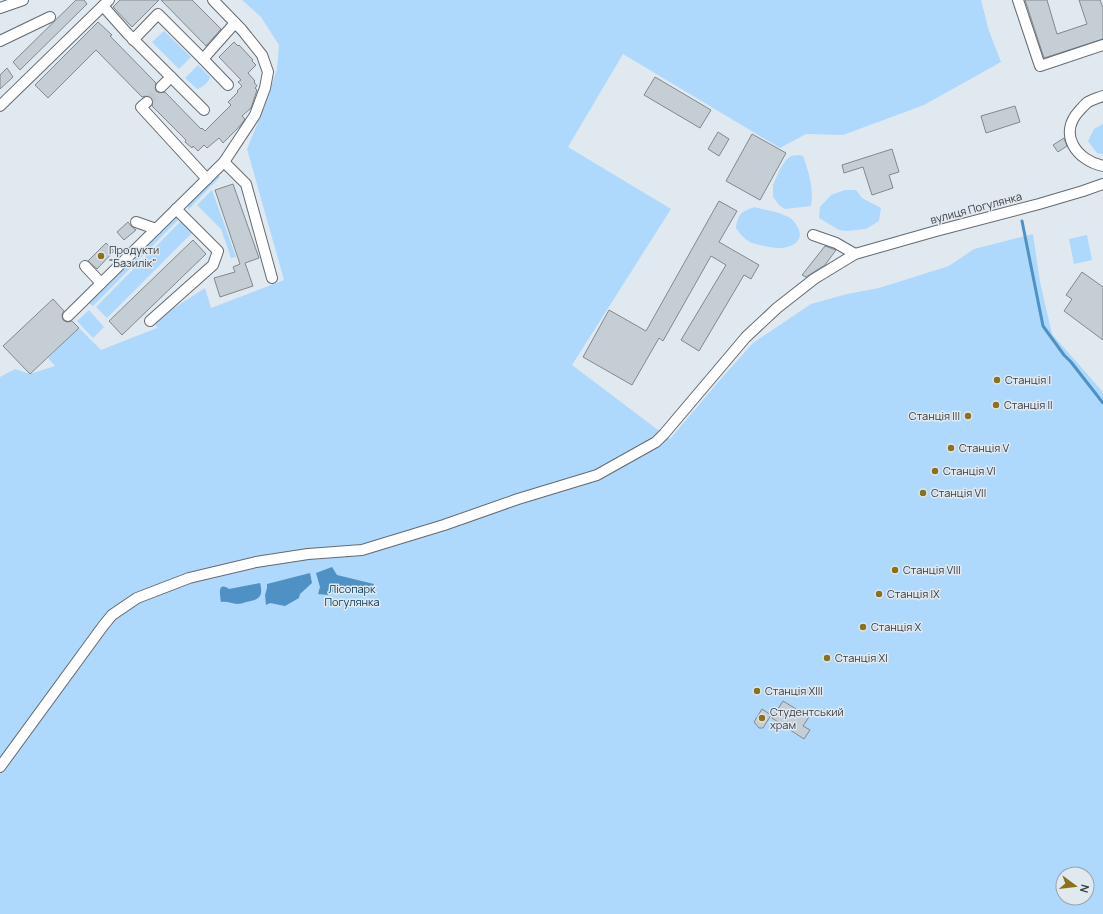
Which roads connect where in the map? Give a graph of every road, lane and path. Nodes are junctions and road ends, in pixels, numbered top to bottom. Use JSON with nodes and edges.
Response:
{"nodes":[{"id":1,"x":23,"y":0,"type":"edge"},
{"id":2,"x":213,"y":0,"type":"edge"},
{"id":3,"x":1018,"y":0,"type":"edge"},
{"id":4,"x":106,"y":3,"type":"edge"},
{"id":5,"x":0,"y":8,"type":"edge"},
{"id":6,"x":50,"y":17,"type":"dead end"},
{"id":7,"x":235,"y":22,"type":"junction"},
{"id":8,"x":133,"y":40,"type":"junction"},
{"id":9,"x":0,"y":41,"type":"edge"},
{"id":10,"x":1103,"y":45,"type":"edge"},
{"id":11,"x":203,"y":59,"type":"junction"},
{"id":12,"x":171,"y":77,"type":"junction"},
{"id":13,"x":228,"y":85,"type":"dead end"},
{"id":14,"x":161,"y":88,"type":"tunnel mouth"},
{"id":15,"x":1103,"y":96,"type":"edge"},
{"id":16,"x":147,"y":102,"type":"dead end"},
{"id":17,"x":0,"y":106,"type":"edge"},
{"id":18,"x":204,"y":110,"type":"dead end"},
{"id":19,"x":224,"y":162,"type":"junction"},
{"id":20,"x":1103,"y":166,"type":"edge"},
{"id":21,"x":207,"y":179,"type":"junction"},
{"id":22,"x":1103,"y":184,"type":"edge"},
{"id":23,"x":176,"y":210,"type":"junction"},
{"id":24,"x":136,"y":222,"type":"dead end"},
{"id":25,"x":156,"y":229,"type":"junction"},
{"id":26,"x":813,"y":235,"type":"dead end"},
{"id":27,"x":855,"y":254,"type":"junction"},
{"id":28,"x":85,"y":266,"type":"dead end"},
{"id":29,"x":272,"y":278,"type":"dead end"},
{"id":30,"x":101,"y":283,"type":"junction"},
{"id":31,"x":68,"y":316,"type":"dead end"},
{"id":32,"x":150,"y":321,"type":"dead end"},
{"id":33,"x":0,"y":767,"type":"edge"}],
"edges":[{"from":1,"to":5,"type":"street"},
{"from":2,"to":7,"type":"street"},
{"from":3,"to":10,"type":"street"},
{"from":4,"to":8,"type":"street"},
{"from":4,"to":17,"type":"street"},
{"from":6,"to":9,"type":"street"},
{"from":7,"to":11,"type":"street"},
{"from":7,"to":19,"type":"street"},
{"from":8,"to":11,"type":"street"},
{"from":8,"to":12,"type":"street"},
{"from":11,"to":13,"type":"street"},
{"from":12,"to":14,"type":"street"},
{"from":12,"to":18,"type":"street"},
{"from":15,"to":20,"type":"street"},
{"from":16,"to":21,"type":"street"},
{"from":19,"to":21,"type":"street"},
{"from":19,"to":29,"type":"street"},
{"from":21,"to":23,"type":"street"},
{"from":22,"to":27,"type":"street","name":"вулиця Погулянка"},
{"from":23,"to":25,"type":"street"},
{"from":23,"to":32,"type":"street"},
{"from":24,"to":25,"type":"street"},
{"from":25,"to":30,"type":"street"},
{"from":26,"to":27,"type":"street"},
{"from":27,"to":33,"type":"street","name":"вулиця Погулянка"},
{"from":28,"to":30,"type":"street"},
{"from":30,"to":31,"type":"street"}]}
